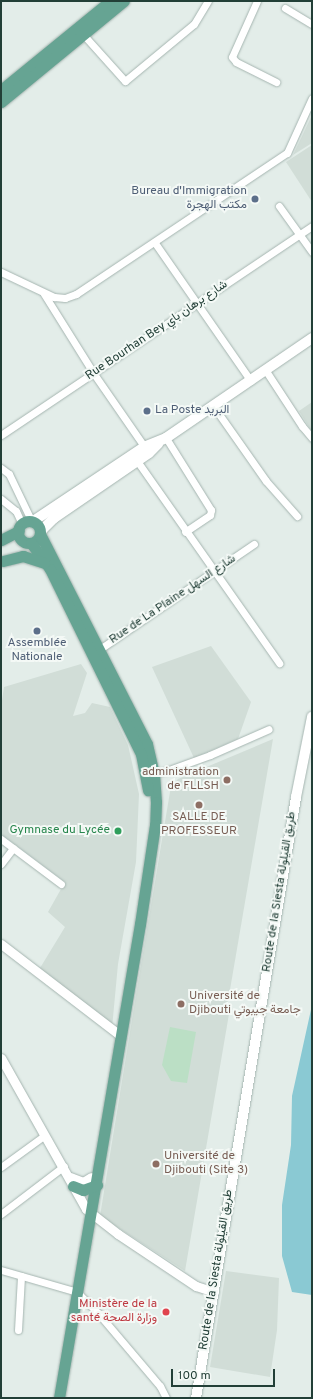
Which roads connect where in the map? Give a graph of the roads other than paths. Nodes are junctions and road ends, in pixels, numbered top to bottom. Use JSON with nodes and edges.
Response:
{"nodes":[{"id":1,"x":110,"y":1,"type":"edge"},
{"id":2,"x":124,"y":1,"type":"edge"},
{"id":3,"x":208,"y":1,"type":"edge"},
{"id":4,"x":258,"y":1,"type":"edge"},
{"id":5,"x":285,"y":8,"type":"dead end"},
{"id":6,"x":312,"y":24,"type":"edge"},
{"id":7,"x":81,"y":32,"type":"junction"},
{"id":8,"x":276,"y":82,"type":"dead end"},
{"id":9,"x":1,"y":90,"type":"edge"},
{"id":10,"x":312,"y":98,"type":"edge"},
{"id":11,"x":1,"y":102,"type":"edge"},
{"id":12,"x":279,"y":206,"type":"dead end"},
{"id":13,"x":312,"y":226,"type":"edge"},
{"id":14,"x":300,"y":234,"type":"junction"},
{"id":15,"x":156,"y":243,"type":"junction"},
{"id":16,"x":312,"y":252,"type":"edge"},
{"id":17,"x":1,"y":272,"type":"edge"},
{"id":18,"x":44,"y":294,"type":"junction"},
{"id":19,"x":198,"y":302,"type":"junction"},
{"id":20,"x":312,"y":338,"type":"edge"},
{"id":21,"x":266,"y":371,"type":"junction"},
{"id":22,"x":94,"y":374,"type":"junction"},
{"id":23,"x":251,"y":381,"type":"junction"},
{"id":24,"x":214,"y":407,"type":"junction"},
{"id":25,"x":1,"y":435,"type":"edge"},
{"id":26,"x":312,"y":438,"type":"edge"},
{"id":27,"x":164,"y":440,"type":"junction"},
{"id":28,"x":147,"y":450,"type":"junction"},
{"id":29,"x":135,"y":458,"type":"junction"},
{"id":30,"x":3,"y":468,"type":"edge"},
{"id":31,"x":1,"y":499,"type":"edge"},
{"id":32,"x":22,"y":505,"type":"junction"},
{"id":33,"x":12,"y":508,"type":"junction"},
{"id":34,"x":297,"y":516,"type":"dead end"},
{"id":35,"x":24,"y":526,"type":"junction"},
{"id":36,"x":185,"y":532,"type":"junction"},
{"id":37,"x":40,"y":533,"type":"junction"},
{"id":38,"x":1,"y":540,"type":"edge"},
{"id":39,"x":28,"y":543,"type":"junction"},
{"id":40,"x":254,"y":544,"type":"dead end"},
{"id":41,"x":2,"y":561,"type":"edge"},
{"id":42,"x":50,"y":569,"type":"junction"},
{"id":43,"x":215,"y":572,"type":"junction"},
{"id":44,"x":95,"y":652,"type":"junction"},
{"id":45,"x":279,"y":662,"type":"dead end"},
{"id":46,"x":312,"y":717,"type":"edge"},
{"id":47,"x":269,"y":728,"type":"dead end"},
{"id":48,"x":150,"y":774,"type":"junction"},
{"id":49,"x":1,"y":839,"type":"edge"},
{"id":50,"x":13,"y":848,"type":"junction"},
{"id":51,"x":1,"y":864,"type":"edge"},
{"id":52,"x":61,"y":884,"type":"dead end"},
{"id":53,"x":1,"y":944,"type":"edge"},
{"id":54,"x":118,"y":1034,"type":"junction"},
{"id":55,"x":1,"y":1058,"type":"edge"},
{"id":56,"x":45,"y":1135,"type":"junction"},
{"id":57,"x":64,"y":1166,"type":"junction"},
{"id":58,"x":1,"y":1167,"type":"edge"},
{"id":59,"x":72,"y":1181,"type":"junction"},
{"id":60,"x":92,"y":1184,"type":"junction"},
{"id":61,"x":89,"y":1211,"type":"junction"},
{"id":62,"x":1,"y":1214,"type":"edge"},
{"id":63,"x":1,"y":1270,"type":"edge"},
{"id":64,"x":21,"y":1276,"type":"junction"},
{"id":65,"x":74,"y":1291,"type":"junction"},
{"id":66,"x":214,"y":1292,"type":"junction"},
{"id":67,"x":18,"y":1330,"type":"dead end"},
{"id":68,"x":52,"y":1398,"type":"edge"},
{"id":69,"x":59,"y":1398,"type":"edge"},
{"id":70,"x":166,"y":1398,"type":"edge"},
{"id":71,"x":196,"y":1398,"type":"edge"}],
"edges":[{"from":1,"to":7,"type":"main road"},
{"from":2,"to":7,"type":"main road"},
{"from":3,"to":7,"type":"street"},
{"from":4,"to":8,"type":"street"},
{"from":5,"to":6,"type":"street"},
{"from":7,"to":9,"type":"main road"},
{"from":7,"to":11,"type":"main road"},
{"from":10,"to":15,"type":"street"},
{"from":12,"to":14,"type":"street"},
{"from":13,"to":14,"type":"street","name":"Rue Bourhan Bey شارع برهان باي"},
{"from":14,"to":16,"type":"street"},
{"from":14,"to":19,"type":"street","name":"Rue Bourhan Bey شارع برهان باي"},
{"from":15,"to":18,"type":"street"},
{"from":15,"to":19,"type":"street"},
{"from":17,"to":18,"type":"street"},
{"from":18,"to":22,"type":"street"},
{"from":19,"to":22,"type":"street","name":"Rue Bourhan Bey شارع برهان باي"},
{"from":19,"to":23,"type":"street"},
{"from":20,"to":21,"type":"main road"},
{"from":21,"to":23,"type":"main road"},
{"from":21,"to":26,"type":"street"},
{"from":22,"to":25,"type":"street","name":"Rue Bourhan Bey شارع برهان باي"},
{"from":22,"to":28,"type":"street"},
{"from":23,"to":24,"type":"main road"},
{"from":24,"to":27,"type":"main road"},
{"from":24,"to":34,"type":"street"},
{"from":27,"to":28,"type":"main road"},
{"from":27,"to":36,"type":"street"},
{"from":28,"to":29,"type":"main road"},
{"from":29,"to":35,"type":"main road"},
{"from":29,"to":36,"type":"street"},
{"from":29,"to":37,"type":"main road"},
{"from":30,"to":32,"type":"street"},
{"from":31,"to":33,"type":"street"},
{"from":32,"to":33,"type":"street"},
{"from":32,"to":35,"type":"street"},
{"from":33,"to":35,"type":"street"},
{"from":35,"to":37,"type":"main road"},
{"from":35,"to":38,"type":"main road"},
{"from":35,"to":39,"type":"main road"},
{"from":36,"to":43,"type":"street"},
{"from":37,"to":39,"type":"main road"},
{"from":37,"to":44,"type":"main road"},
{"from":39,"to":41,"type":"main road"},
{"from":39,"to":42,"type":"main road"},
{"from":40,"to":43,"type":"street","name":"Rue de La Plaine شارع السهل"},
{"from":41,"to":42,"type":"main road"},
{"from":42,"to":44,"type":"main road"},
{"from":43,"to":44,"type":"street","name":"Rue de La Plaine شارع السهل"},
{"from":43,"to":45,"type":"street"},
{"from":44,"to":48,"type":"main road"},
{"from":46,"to":66,"type":"main road","name":"Route de la Siesta طريق القيلولة"},
{"from":47,"to":48,"type":"street"},
{"from":48,"to":54,"type":"main road"},
{"from":49,"to":50,"type":"street"},
{"from":50,"to":51,"type":"street"},
{"from":50,"to":52,"type":"street"},
{"from":53,"to":54,"type":"street"},
{"from":54,"to":60,"type":"main road"},
{"from":55,"to":56,"type":"street"},
{"from":56,"to":57,"type":"street"},
{"from":56,"to":58,"type":"street"},
{"from":57,"to":59,"type":"street"},
{"from":57,"to":62,"type":"street"},
{"from":59,"to":60,"type":"main road"},
{"from":59,"to":61,"type":"street"},
{"from":60,"to":61,"type":"main road"},
{"from":61,"to":65,"type":"main road"},
{"from":61,"to":66,"type":"street"},
{"from":63,"to":64,"type":"street"},
{"from":64,"to":65,"type":"street"},
{"from":64,"to":67,"type":"street"},
{"from":65,"to":68,"type":"main road"},
{"from":65,"to":69,"type":"main road"},
{"from":65,"to":70,"type":"street"},
{"from":66,"to":71,"type":"main road","name":"Route de la Siesta طريق القيلولة"}]}
